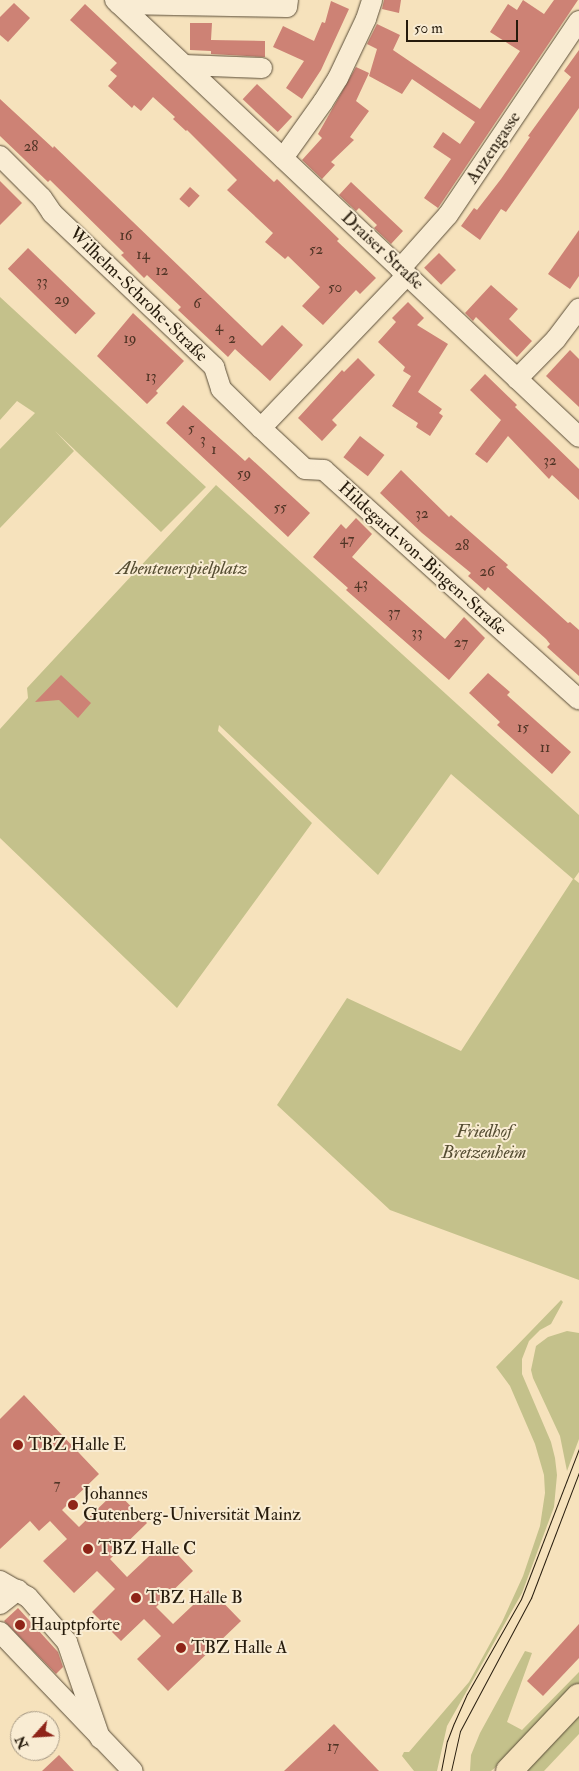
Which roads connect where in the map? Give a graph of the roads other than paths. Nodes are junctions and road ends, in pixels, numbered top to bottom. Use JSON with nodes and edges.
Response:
{"nodes":[{"id":1,"x":288,"y":0,"type":"edge"},
{"id":2,"x":372,"y":0,"type":"edge"},
{"id":3,"x":117,"y":2,"type":"edge"},
{"id":4,"x":579,"y":21,"type":"edge"},
{"id":5,"x":184,"y":65,"type":"junction"},
{"id":6,"x":262,"y":68,"type":"dead end"},
{"id":7,"x":283,"y":158,"type":"junction"},
{"id":8,"x":3,"y":166,"type":"edge"},
{"id":9,"x":404,"y":272,"type":"junction"},
{"id":10,"x":579,"y":309,"type":"edge"},
{"id":11,"x":517,"y":379,"type":"junction"},
{"id":12,"x":261,"y":428,"type":"junction"},
{"id":13,"x":579,"y":437,"type":"edge"},
{"id":14,"x":579,"y":700,"type":"edge"},
{"id":15,"x":9,"y":1586,"type":"edge"},
{"id":16,"x":0,"y":1604,"type":"edge"},
{"id":17,"x":0,"y":1632,"type":"edge"},
{"id":18,"x":579,"y":1697,"type":"edge"},
{"id":19,"x":100,"y":1738,"type":"junction"},
{"id":20,"x":133,"y":1771,"type":"edge"},
{"id":21,"x":509,"y":1771,"type":"edge"}],
"edges":[{"from":1,"to":3,"type":"street","name":"Draiser Straße"},
{"from":2,"to":7,"type":"street"},
{"from":3,"to":5,"type":"street","name":"Draiser Straße"},
{"from":4,"to":9,"type":"street","name":"Anzengasse"},
{"from":5,"to":6,"type":"street"},
{"from":5,"to":7,"type":"street","name":"Draiser Straße"},
{"from":7,"to":9,"type":"street","name":"Draiser Straße"},
{"from":8,"to":12,"type":"street","name":"Wilhelm-Schrohe-Straße"},
{"from":9,"to":11,"type":"street","name":"Draiser Straße"},
{"from":9,"to":12,"type":"street","name":"Anzengasse"},
{"from":10,"to":11,"type":"street"},
{"from":11,"to":13,"type":"street","name":"Draiser Straße"},
{"from":12,"to":14,"type":"street","name":"Hildegard-von-Bingen-Straße"},
{"from":15,"to":16,"type":"street"},
{"from":15,"to":19,"type":"street"},
{"from":17,"to":19,"type":"street"},
{"from":18,"to":21,"type":"main road"},
{"from":19,"to":20,"type":"street"}]}
